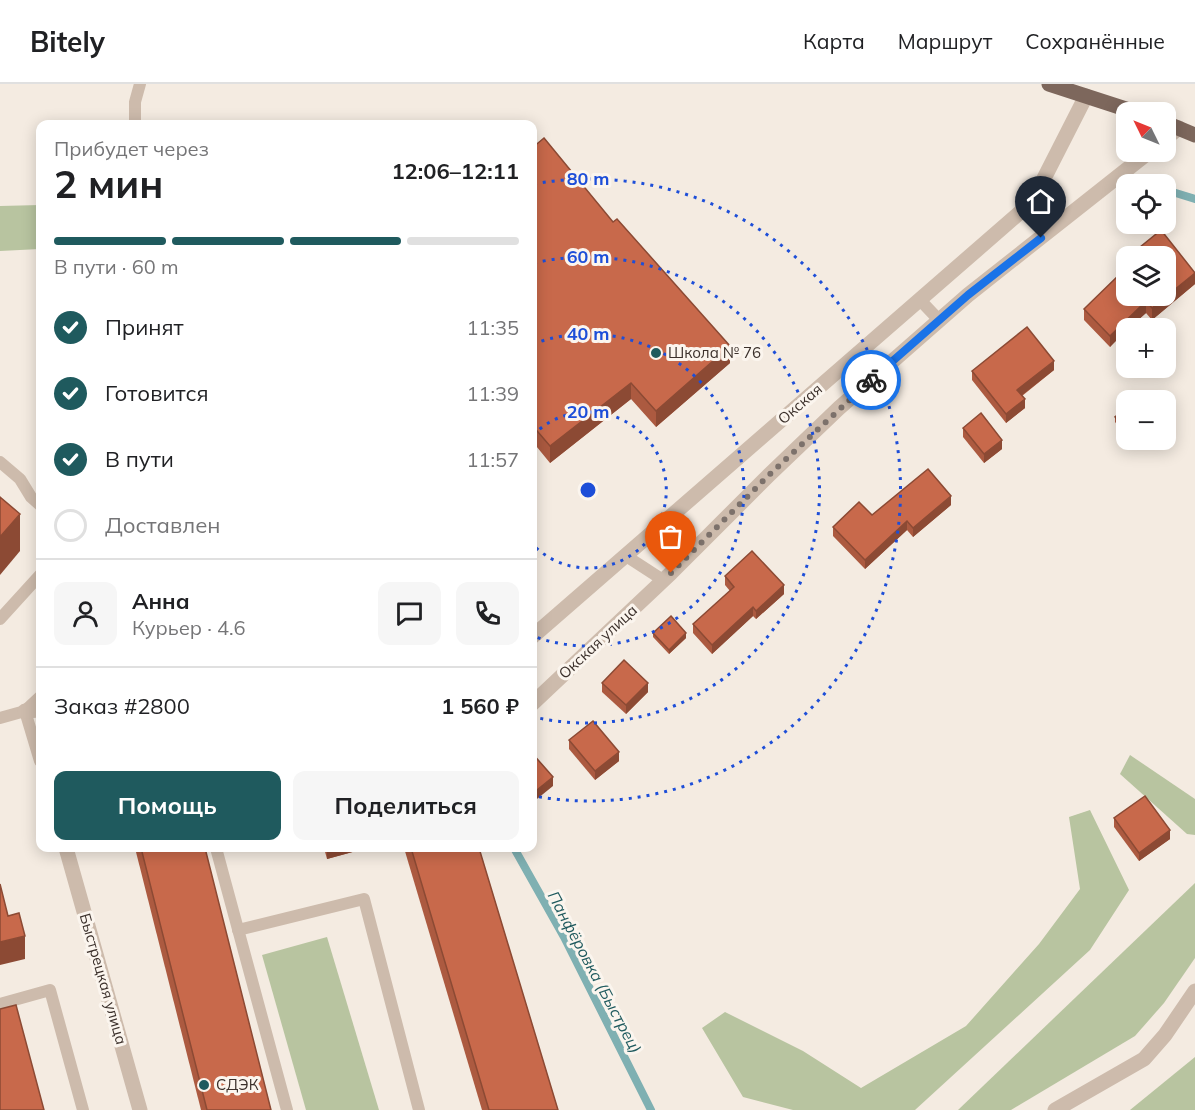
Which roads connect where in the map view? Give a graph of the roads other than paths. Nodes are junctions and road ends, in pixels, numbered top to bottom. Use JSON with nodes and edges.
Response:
{"nodes":[{"id":1,"x":140,"y":84,"type":"edge"},
{"id":2,"x":1049,"y":84,"type":"edge"},
{"id":3,"x":1086,"y":96,"type":"junction"},
{"id":4,"x":1116,"y":106,"type":"edge"},
{"id":5,"x":135,"y":120,"type":"edge"},
{"id":6,"x":1176,"y":127,"type":"edge"},
{"id":7,"x":1195,"y":135,"type":"edge"},
{"id":8,"x":1136,"y":162,"type":"edge"},
{"id":9,"x":920,"y":300,"type":"junction"},
{"id":10,"x":939,"y":320,"type":"junction"},
{"id":11,"x":0,"y":462,"type":"edge"},
{"id":12,"x":36,"y":501,"type":"edge"},
{"id":13,"x":626,"y":556,"type":"junction"},
{"id":14,"x":36,"y":579,"type":"edge"},
{"id":15,"x":663,"y":580,"type":"junction"},
{"id":16,"x":0,"y":619,"type":"edge"},
{"id":17,"x":537,"y":633,"type":"edge"},
{"id":18,"x":537,"y":699,"type":"edge"},
{"id":19,"x":33,"y":710,"type":"edge"},
{"id":20,"x":0,"y":718,"type":"edge"},
{"id":21,"x":36,"y":732,"type":"edge"},
{"id":22,"x":67,"y":852,"type":"edge"},
{"id":23,"x":217,"y":852,"type":"edge"},
{"id":24,"x":238,"y":930,"type":"junction"},
{"id":25,"x":1195,"y":991,"type":"edge"},
{"id":26,"x":0,"y":1004,"type":"edge"},
{"id":27,"x":83,"y":1110,"type":"edge"},
{"id":28,"x":140,"y":1110,"type":"edge"},
{"id":29,"x":287,"y":1110,"type":"edge"},
{"id":30,"x":419,"y":1110,"type":"edge"},
{"id":31,"x":1055,"y":1110,"type":"edge"}],
"edges":[{"from":1,"to":5,"type":"lane"},
{"from":2,"to":3,"type":"main road"},
{"from":3,"to":4,"type":"main road"},
{"from":3,"to":9,"type":"street","name":"Окская"},
{"from":6,"to":7,"type":"main road"},
{"from":8,"to":10,"type":"street","name":"Окская улица"},
{"from":9,"to":10,"type":"lane"},
{"from":9,"to":13,"type":"street","name":"Окская"},
{"from":10,"to":15,"type":"street","name":"Окская улица"},
{"from":11,"to":12,"type":"lane"},
{"from":13,"to":15,"type":"lane"},
{"from":13,"to":17,"type":"street","name":"Окская"},
{"from":14,"to":16,"type":"lane"},
{"from":15,"to":18,"type":"street","name":"Окская улица"},
{"from":19,"to":20,"type":"lane"},
{"from":19,"to":21,"type":"lane"},
{"from":22,"to":28,"type":"street","name":"Быстрецкая улица"},
{"from":23,"to":24,"type":"lane"},
{"from":24,"to":29,"type":"lane"},
{"from":24,"to":30,"type":"lane"},
{"from":25,"to":31,"type":"street"},
{"from":26,"to":27,"type":"lane"}]}
